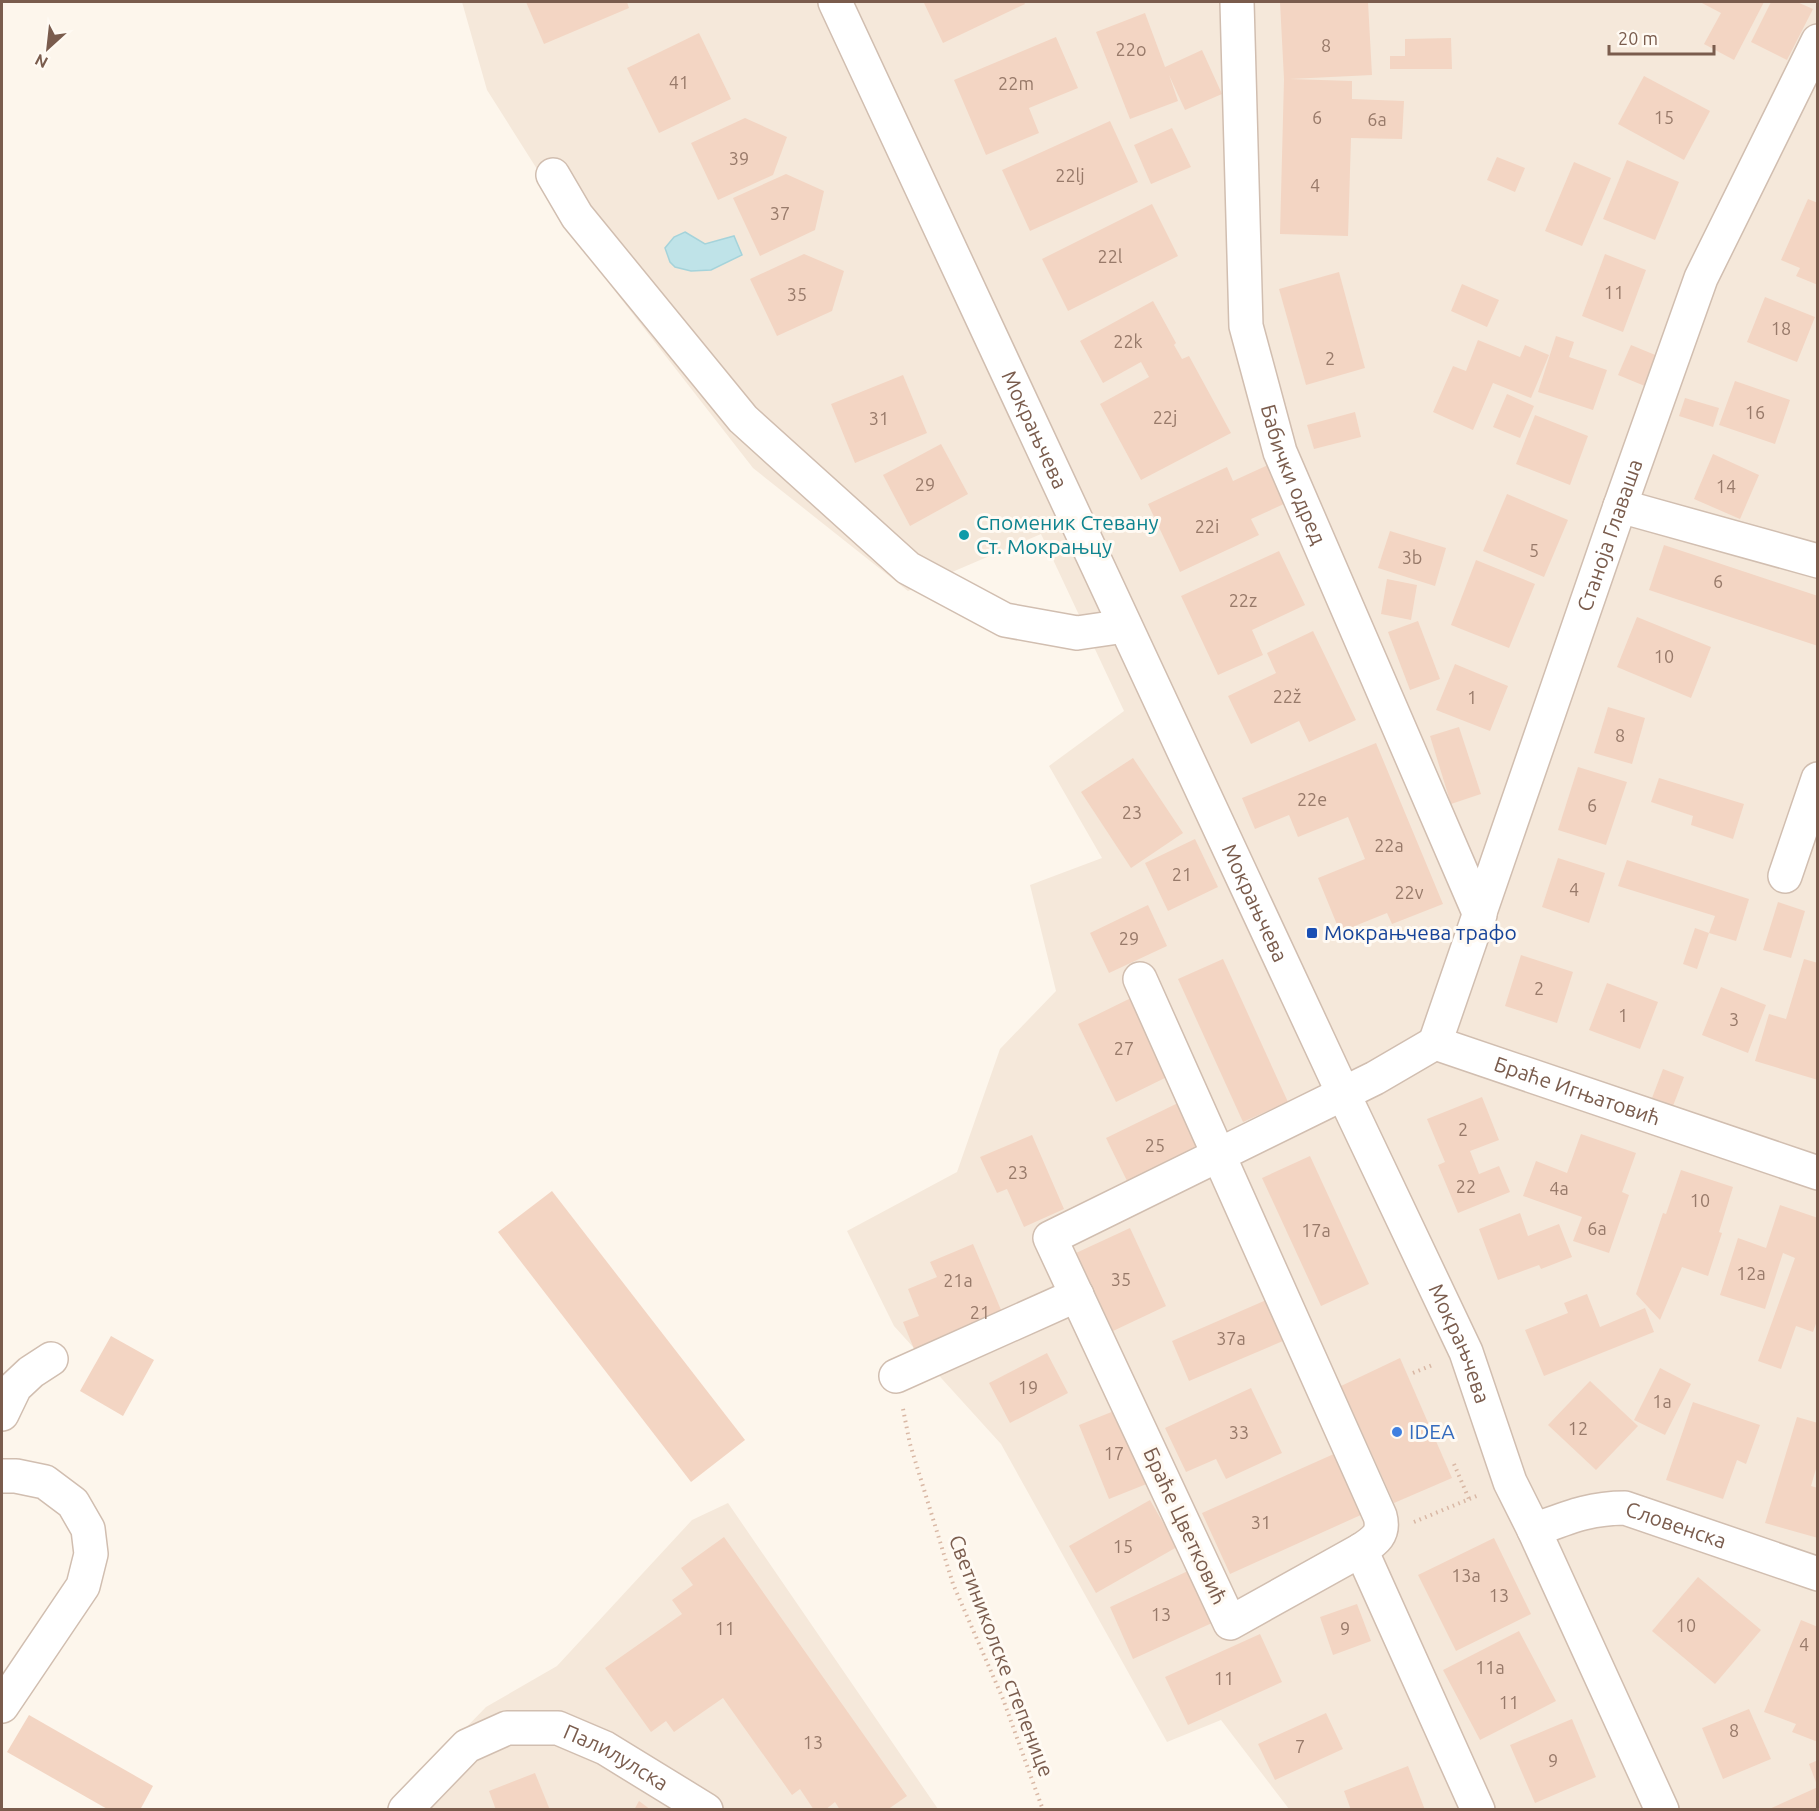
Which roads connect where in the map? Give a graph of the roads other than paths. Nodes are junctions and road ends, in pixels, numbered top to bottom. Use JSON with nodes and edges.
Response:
{"nodes":[{"id":1,"x":835,"y":2,"type":"edge"},
{"id":2,"x":1237,"y":2,"type":"edge"},
{"id":3,"x":1818,"y":41,"type":"edge"},
{"id":4,"x":553,"y":175,"type":"dead end"},
{"id":5,"x":1620,"y":506,"type":"junction"},
{"id":6,"x":1818,"y":561,"type":"edge"},
{"id":7,"x":1125,"y":626,"type":"junction"},
{"id":8,"x":1818,"y":779,"type":"edge"},
{"id":9,"x":1785,"y":876,"type":"dead end"},
{"id":10,"x":1480,"y":915,"type":"junction"},
{"id":11,"x":1140,"y":979,"type":"dead end"},
{"id":12,"x":1436,"y":1043,"type":"junction"},
{"id":13,"x":1343,"y":1094,"type":"junction"},
{"id":14,"x":1218,"y":1156,"type":"junction"},
{"id":15,"x":1818,"y":1173,"type":"edge"},
{"id":16,"x":1077,"y":1295,"type":"junction"},
{"id":17,"x":51,"y":1359,"type":"dead end"},
{"id":18,"x":896,"y":1376,"type":"dead end"},
{"id":19,"x":2,"y":1414,"type":"edge"},
{"id":20,"x":2,"y":1476,"type":"edge"},
{"id":21,"x":1534,"y":1530,"type":"junction"},
{"id":22,"x":1370,"y":1543,"type":"junction"},
{"id":23,"x":1818,"y":1574,"type":"edge"},
{"id":24,"x":2,"y":1706,"type":"edge"},
{"id":25,"x":405,"y":1809,"type":"edge"},
{"id":26,"x":706,"y":1809,"type":"edge"},
{"id":27,"x":1478,"y":1809,"type":"edge"},
{"id":28,"x":1662,"y":1809,"type":"edge"}],
"edges":[{"from":1,"to":7,"type":"street","name":"Мокрањчева"},
{"from":2,"to":10,"type":"street","name":"Бабички одред"},
{"from":3,"to":5,"type":"street","name":"Станоја Главаша"},
{"from":4,"to":7,"type":"street"},
{"from":5,"to":6,"type":"street"},
{"from":5,"to":10,"type":"street","name":"Станоја Главаша"},
{"from":7,"to":13,"type":"street","name":"Мокрањчева"},
{"from":8,"to":9,"type":"street"},
{"from":10,"to":12,"type":"street","name":"Станоја Главаша"},
{"from":11,"to":14,"type":"street"},
{"from":12,"to":13,"type":"street"},
{"from":12,"to":15,"type":"street","name":"Браће Игњатовић"},
{"from":13,"to":14,"type":"street"},
{"from":13,"to":21,"type":"street","name":"Мокрањчева"},
{"from":14,"to":16,"type":"street"},
{"from":14,"to":22,"type":"street"},
{"from":16,"to":18,"type":"street"},
{"from":16,"to":22,"type":"street","name":"Браће Цветковић"},
{"from":17,"to":19,"type":"street"},
{"from":20,"to":24,"type":"street"},
{"from":21,"to":23,"type":"street","name":"Словенска"},
{"from":21,"to":28,"type":"street","name":"Мокрањчева"},
{"from":22,"to":27,"type":"street"},
{"from":25,"to":26,"type":"street","name":"Палилулска"}]}
